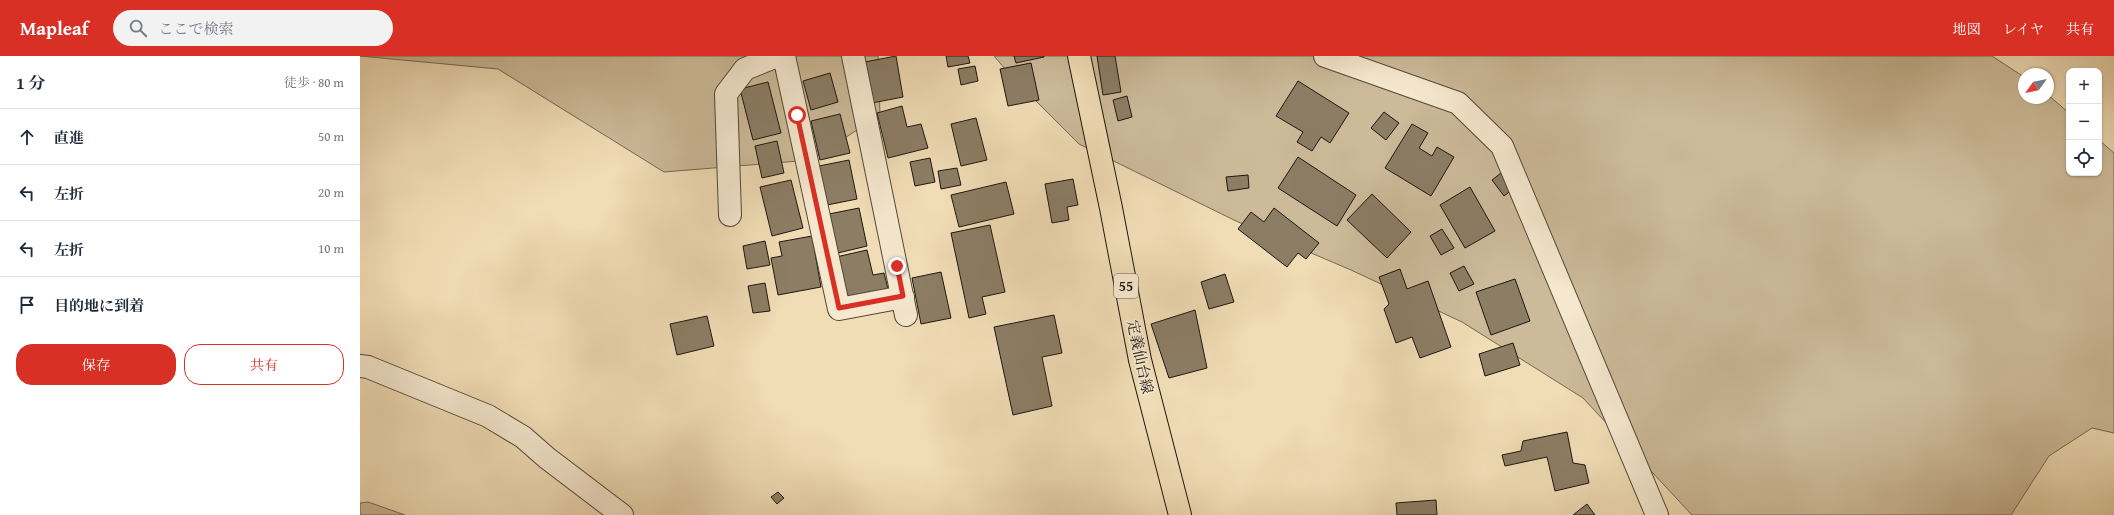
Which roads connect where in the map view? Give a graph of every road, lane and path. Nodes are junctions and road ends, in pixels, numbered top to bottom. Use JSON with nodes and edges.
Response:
{"nodes":[{"id":1,"x":777,"y":56,"type":"edge"},
{"id":2,"x":784,"y":56,"type":"edge"},
{"id":3,"x":854,"y":56,"type":"edge"},
{"id":4,"x":1079,"y":56,"type":"edge"},
{"id":5,"x":1325,"y":56,"type":"edge"},
{"id":6,"x":730,"y":215,"type":"dead end"},
{"id":7,"x":360,"y":366,"type":"edge"},
{"id":8,"x":622,"y":515,"type":"edge"},
{"id":9,"x":1180,"y":515,"type":"edge"},
{"id":10,"x":1657,"y":515,"type":"edge"}],
"edges":[{"from":1,"to":6,"type":"street"},
{"from":2,"to":3,"type":"street"},
{"from":4,"to":9,"type":"main road","name":"定義仙台線","number":"55"},
{"from":5,"to":10,"type":"street"},
{"from":7,"to":8,"type":"street"}]}
